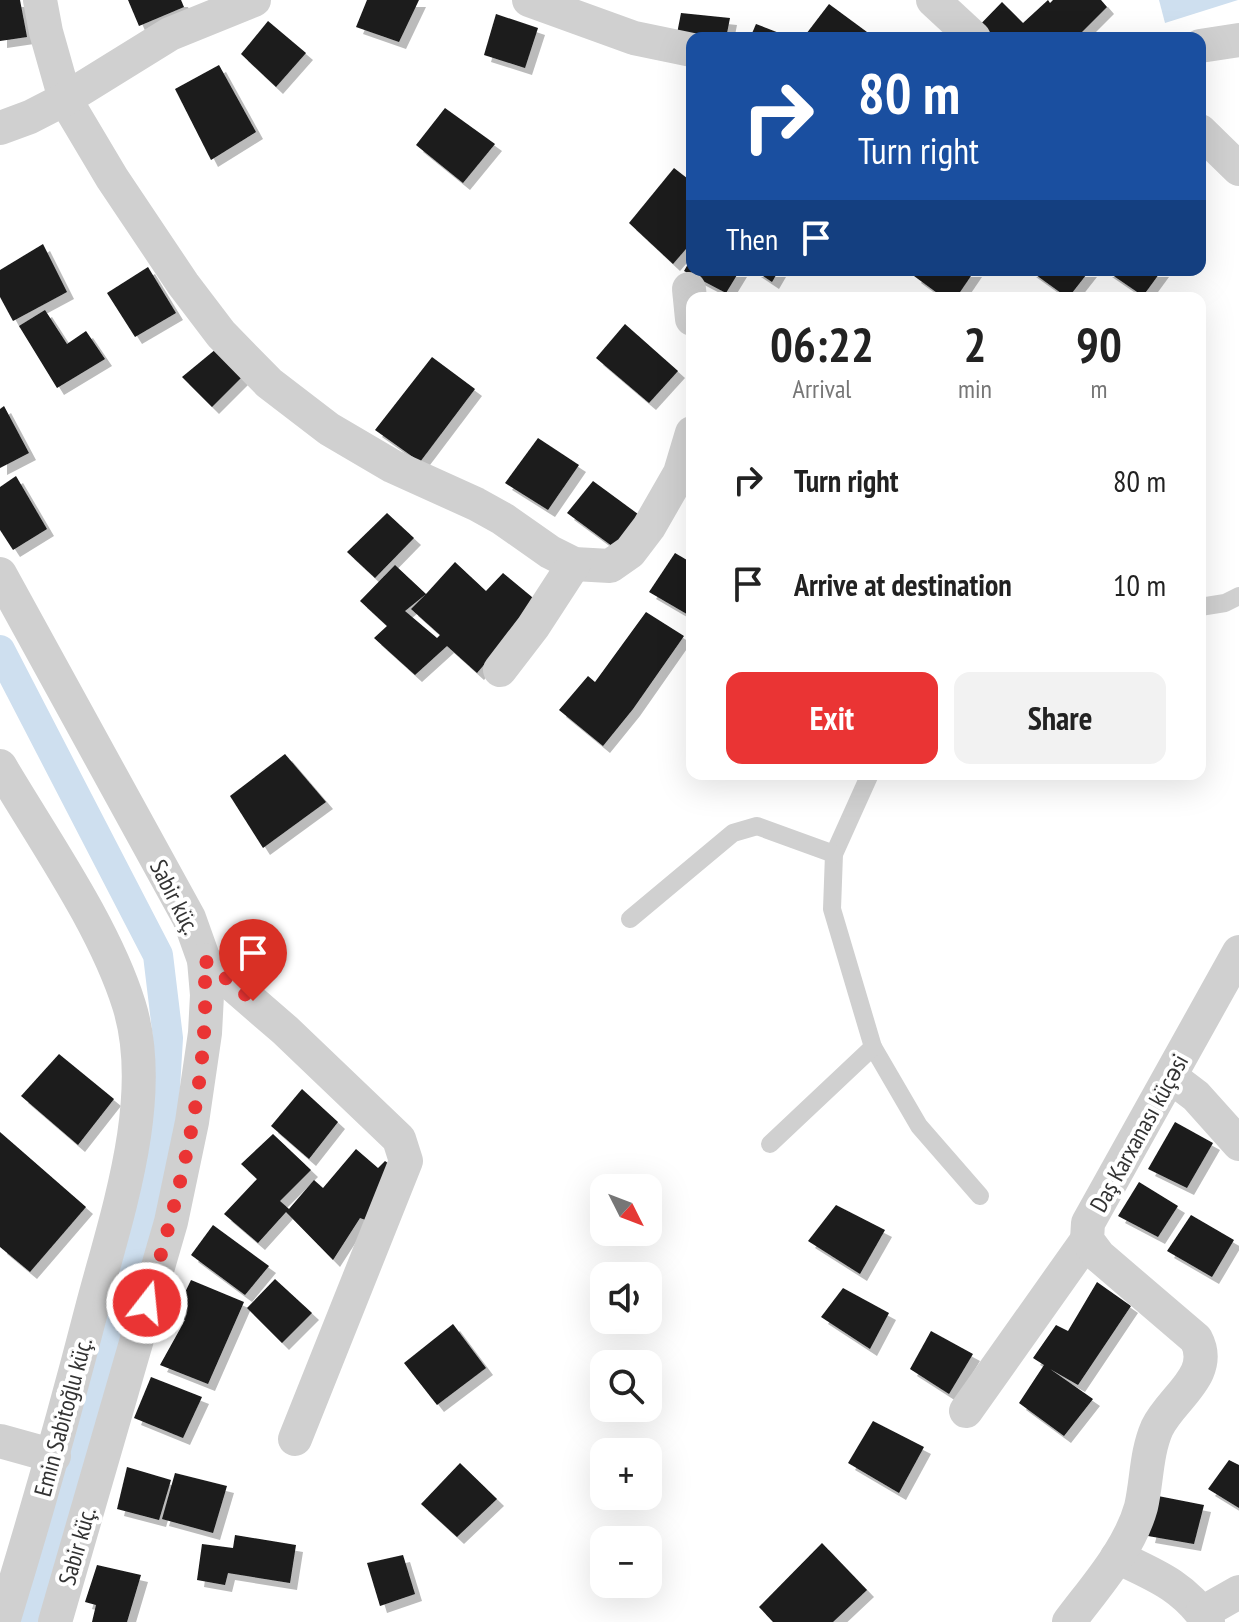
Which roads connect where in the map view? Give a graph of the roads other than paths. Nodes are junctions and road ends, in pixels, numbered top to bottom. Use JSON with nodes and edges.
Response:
{"nodes":[{"id":1,"x":40,"y":0,"type":"edge"},
{"id":2,"x":254,"y":0,"type":"edge"},
{"id":3,"x":529,"y":0,"type":"edge"},
{"id":4,"x":933,"y":0,"type":"edge"},
{"id":5,"x":968,"y":32,"type":"edge"},
{"id":6,"x":1239,"y":40,"type":"edge"},
{"id":7,"x":1206,"y":45,"type":"edge"},
{"id":8,"x":686,"y":49,"type":"edge"},
{"id":9,"x":65,"y":99,"type":"junction"},
{"id":10,"x":0,"y":128,"type":"edge"},
{"id":11,"x":1206,"y":137,"type":"edge"},
{"id":12,"x":1239,"y":169,"type":"edge"},
{"id":13,"x":686,"y":453,"type":"edge"},
{"id":14,"x":574,"y":564,"type":"junction"},
{"id":15,"x":0,"y":574,"type":"edge"},
{"id":16,"x":1239,"y":596,"type":"edge"},
{"id":17,"x":1206,"y":606,"type":"edge"},
{"id":18,"x":500,"y":670,"type":"dead end"},
{"id":19,"x":0,"y":766,"type":"edge"},
{"id":20,"x":867,"y":780,"type":"edge"},
{"id":21,"x":834,"y":854,"type":"junction"},
{"id":22,"x":630,"y":919,"type":"dead end"},
{"id":23,"x":1239,"y":952,"type":"edge"},
{"id":24,"x":204,"y":960,"type":"junction"},
{"id":25,"x":873,"y":1047,"type":"junction"},
{"id":26,"x":1171,"y":1077,"type":"junction"},
{"id":27,"x":770,"y":1144,"type":"dead end"},
{"id":28,"x":1239,"y":1144,"type":"edge"},
{"id":29,"x":980,"y":1196,"type":"dead end"},
{"id":30,"x":1087,"y":1240,"type":"junction"},
{"id":31,"x":966,"y":1411,"type":"dead end"},
{"id":32,"x":295,"y":1439,"type":"dead end"},
{"id":33,"x":0,"y":1441,"type":"edge"},
{"id":34,"x":54,"y":1456,"type":"junction"},
{"id":35,"x":1117,"y":1557,"type":"junction"},
{"id":36,"x":1239,"y":1592,"type":"edge"},
{"id":37,"x":1205,"y":1618,"type":"edge"},
{"id":38,"x":3,"y":1622,"type":"edge"},
{"id":39,"x":55,"y":1622,"type":"edge"},
{"id":40,"x":1069,"y":1622,"type":"edge"}],
"edges":[{"from":1,"to":9,"type":"street"},
{"from":2,"to":9,"type":"street"},
{"from":3,"to":8,"type":"street"},
{"from":4,"to":5,"type":"street"},
{"from":6,"to":7,"type":"street"},
{"from":9,"to":10,"type":"street"},
{"from":9,"to":14,"type":"street"},
{"from":11,"to":12,"type":"street"},
{"from":13,"to":14,"type":"street"},
{"from":14,"to":18,"type":"street"},
{"from":15,"to":24,"type":"street","name":"Sabir küç."},
{"from":16,"to":17,"type":"lane"},
{"from":19,"to":34,"type":"street","name":"Emin Sabitoğlu küç."},
{"from":20,"to":21,"type":"lane"},
{"from":21,"to":22,"type":"lane"},
{"from":21,"to":25,"type":"lane"},
{"from":23,"to":26,"type":"street","name":"Daş Karxanası küçəsi"},
{"from":24,"to":32,"type":"street"},
{"from":24,"to":39,"type":"street","name":"Sabir küç."},
{"from":25,"to":27,"type":"lane"},
{"from":25,"to":29,"type":"lane"},
{"from":26,"to":28,"type":"street"},
{"from":26,"to":30,"type":"street","name":"Daş Karxanası küçəsi"},
{"from":30,"to":31,"type":"street"},
{"from":30,"to":35,"type":"street","name":"Daş Karxanası küçəsi"},
{"from":33,"to":34,"type":"street"},
{"from":34,"to":38,"type":"street","name":"Emin Sabitoğlu küç."},
{"from":35,"to":37,"type":"street"},
{"from":35,"to":40,"type":"street","name":"Daş Karxanası küçəsi"},
{"from":36,"to":37,"type":"street"}]}
